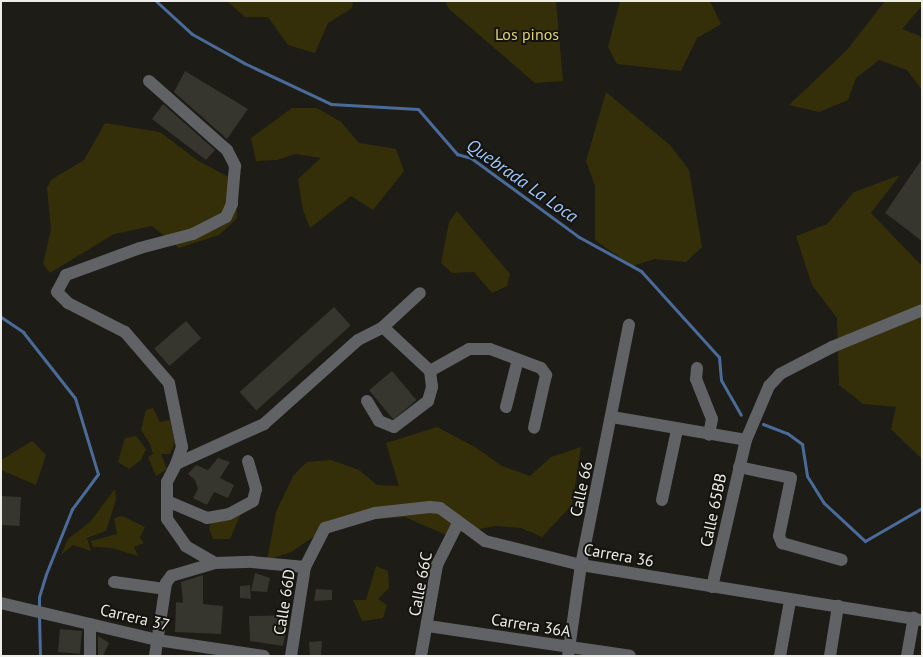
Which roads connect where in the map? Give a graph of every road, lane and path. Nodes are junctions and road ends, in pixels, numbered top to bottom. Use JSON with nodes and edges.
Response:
{"nodes":[{"id":1,"x":149,"y":81,"type":"dead end"},
{"id":2,"x":420,"y":293,"type":"dead end"},
{"id":3,"x":922,"y":310,"type":"edge"},
{"id":4,"x":629,"y":325,"type":"dead end"},
{"id":5,"x":383,"y":327,"type":"junction"},
{"id":6,"x":518,"y":359,"type":"junction"},
{"id":7,"x":698,"y":368,"type":"dead end"},
{"id":8,"x":430,"y":371,"type":"junction"},
{"id":9,"x":367,"y":401,"type":"dead end"},
{"id":10,"x":506,"y":407,"type":"dead end"},
{"id":11,"x":612,"y":417,"type":"junction"},
{"id":12,"x":534,"y":428,"type":"dead end"},
{"id":13,"x":677,"y":430,"type":"junction"},
{"id":14,"x":709,"y":435,"type":"junction"},
{"id":15,"x":746,"y":440,"type":"junction"},
{"id":16,"x":248,"y":462,"type":"dead end"},
{"id":17,"x":176,"y":464,"type":"junction"},
{"id":18,"x":739,"y":467,"type":"junction"},
{"id":19,"x":662,"y":500,"type":"dead end"},
{"id":20,"x":167,"y":501,"type":"junction"},
{"id":21,"x":458,"y":523,"type":"junction"},
{"id":22,"x":325,"y":528,"type":"joint"},
{"id":23,"x":842,"y":560,"type":"dead end"},
{"id":24,"x":215,"y":563,"type":"junction"},
{"id":25,"x":581,"y":565,"type":"junction"},
{"id":26,"x":305,"y":567,"type":"junction"},
{"id":27,"x":114,"y":582,"type":"dead end"},
{"id":28,"x":712,"y":587,"type":"junction"},
{"id":29,"x":165,"y":589,"type":"junction"},
{"id":30,"x":790,"y":601,"type":"junction"},
{"id":31,"x":1,"y":602,"type":"edge"},
{"id":32,"x":838,"y":606,"type":"junction"},
{"id":33,"x":918,"y":619,"type":"edge"},
{"id":34,"x":90,"y":624,"type":"junction"},
{"id":35,"x":428,"y":626,"type":"junction"},
{"id":36,"x":158,"y":640,"type":"junction"},
{"id":37,"x":569,"y":652,"type":"edge"},
{"id":38,"x":90,"y":656,"type":"edge"},
{"id":39,"x":155,"y":656,"type":"edge"},
{"id":40,"x":264,"y":656,"type":"edge"},
{"id":41,"x":291,"y":656,"type":"edge"},
{"id":42,"x":421,"y":656,"type":"edge"},
{"id":43,"x":630,"y":656,"type":"edge"},
{"id":44,"x":780,"y":656,"type":"edge"},
{"id":45,"x":830,"y":656,"type":"edge"},
{"id":46,"x":907,"y":656,"type":"edge"}],
"edges":[{"from":1,"to":17,"type":"street"},
{"from":2,"to":5,"type":"street"},
{"from":3,"to":15,"type":"street","name":"Calle 65BB"},
{"from":4,"to":11,"type":"street","name":"Calle 66"},
{"from":5,"to":8,"type":"street"},
{"from":5,"to":17,"type":"street"},
{"from":6,"to":8,"type":"street"},
{"from":6,"to":10,"type":"street"},
{"from":6,"to":12,"type":"street"},
{"from":7,"to":14,"type":"street"},
{"from":8,"to":9,"type":"street"},
{"from":11,"to":13,"type":"street"},
{"from":11,"to":25,"type":"street","name":"Calle 66"},
{"from":13,"to":14,"type":"street"},
{"from":13,"to":19,"type":"street"},
{"from":14,"to":15,"type":"street"},
{"from":15,"to":18,"type":"street","name":"Calle 65BB"},
{"from":16,"to":20,"type":"street"},
{"from":17,"to":20,"type":"street"},
{"from":18,"to":23,"type":"street"},
{"from":18,"to":28,"type":"street","name":"Calle 65BB"},
{"from":20,"to":24,"type":"street"},
{"from":21,"to":22,"type":"street","name":"Carrera 36"},
{"from":21,"to":25,"type":"street","name":"Carrera 36"},
{"from":21,"to":35,"type":"street","name":"Calle 66C"},
{"from":22,"to":26,"type":"street","name":"Calle 66D"},
{"from":24,"to":26,"type":"street"},
{"from":24,"to":29,"type":"street"},
{"from":25,"to":28,"type":"street","name":"Carrera 36"},
{"from":25,"to":37,"type":"street","name":"Calle 66"},
{"from":26,"to":41,"type":"street","name":"Calle 66D"},
{"from":27,"to":29,"type":"street"},
{"from":28,"to":30,"type":"street","name":"Carrera 36"},
{"from":29,"to":36,"type":"street"},
{"from":30,"to":32,"type":"street","name":"Carrera 36"},
{"from":30,"to":44,"type":"street"},
{"from":31,"to":34,"type":"street","name":"Carrera 37"},
{"from":32,"to":33,"type":"street","name":"Carrera 36"},
{"from":32,"to":45,"type":"street"},
{"from":33,"to":46,"type":"street"},
{"from":34,"to":36,"type":"street","name":"Carrera 37"},
{"from":34,"to":38,"type":"street"},
{"from":35,"to":37,"type":"street","name":"Carrera 36A"},
{"from":35,"to":42,"type":"street","name":"Calle 66C"},
{"from":36,"to":39,"type":"street"},
{"from":36,"to":40,"type":"street","name":"Carrera 37"},
{"from":37,"to":43,"type":"street","name":"Carrera 36A"}]}
